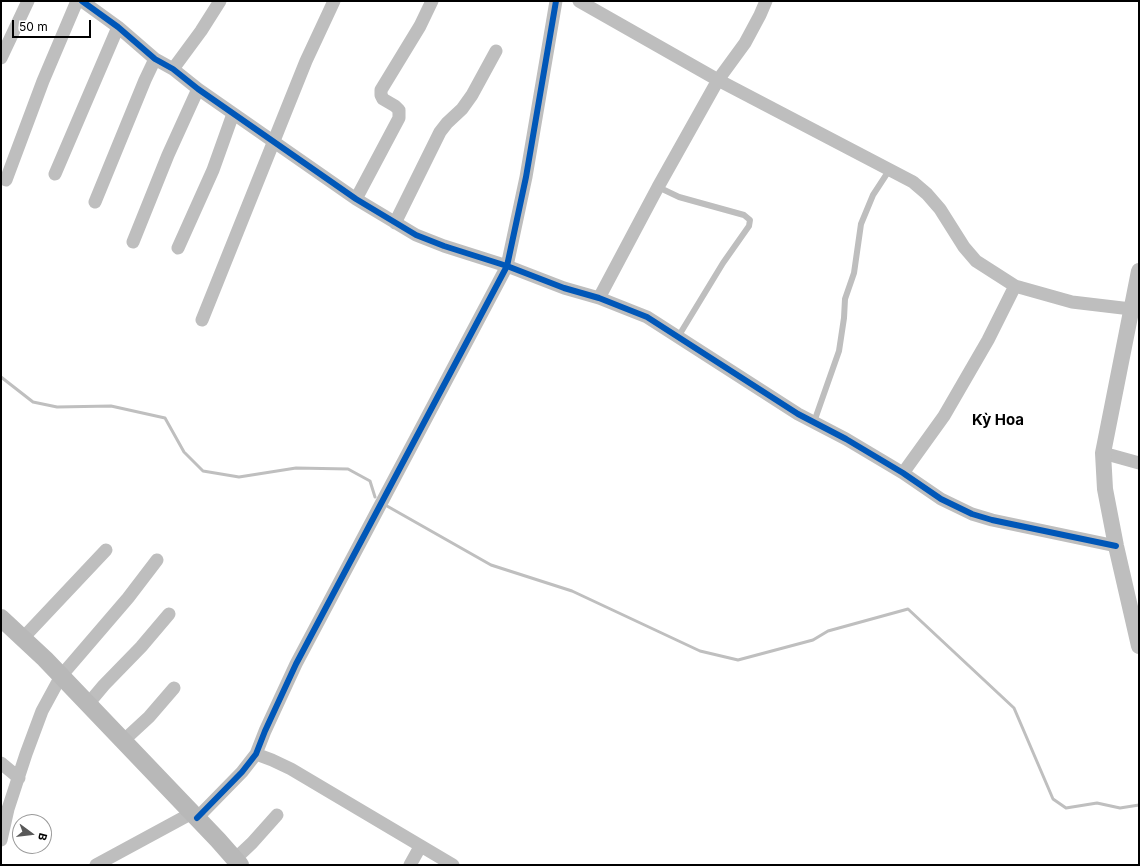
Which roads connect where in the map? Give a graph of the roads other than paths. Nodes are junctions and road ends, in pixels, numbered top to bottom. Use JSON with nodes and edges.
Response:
{"nodes":[{"id":1,"x":28,"y":1,"type":"edge"},
{"id":2,"x":77,"y":1,"type":"edge"},
{"id":3,"x":82,"y":1,"type":"edge"},
{"id":4,"x":220,"y":1,"type":"edge"},
{"id":5,"x":334,"y":1,"type":"edge"},
{"id":6,"x":432,"y":1,"type":"edge"},
{"id":7,"x":556,"y":1,"type":"edge"},
{"id":8,"x":579,"y":1,"type":"edge"},
{"id":9,"x":766,"y":1,"type":"edge"},
{"id":10,"x":118,"y":26,"type":"junction"},
{"id":11,"x":496,"y":51,"type":"dead end"},
{"id":12,"x":1,"y":58,"type":"edge"},
{"id":13,"x":155,"y":59,"type":"junction"},
{"id":14,"x":172,"y":69,"type":"junction"},
{"id":15,"x":718,"y":80,"type":"junction"},
{"id":16,"x":198,"y":89,"type":"junction"},
{"id":17,"x":233,"y":114,"type":"junction"},
{"id":18,"x":273,"y":141,"type":"junction"},
{"id":19,"x":890,"y":168,"type":"junction"},
{"id":20,"x":55,"y":174,"type":"dead end"},
{"id":21,"x":6,"y":180,"type":"dead end"},
{"id":22,"x":658,"y":187,"type":"junction"},
{"id":23,"x":356,"y":199,"type":"junction"},
{"id":24,"x":95,"y":202,"type":"dead end"},
{"id":25,"x":395,"y":223,"type":"junction"},
{"id":26,"x":133,"y":242,"type":"dead end"},
{"id":27,"x":178,"y":248,"type":"dead end"},
{"id":28,"x":507,"y":266,"type":"junction"},
{"id":29,"x":1139,"y":271,"type":"edge"},
{"id":30,"x":1015,"y":286,"type":"junction"},
{"id":31,"x":1137,"y":289,"type":"edge"},
{"id":32,"x":599,"y":298,"type":"junction"},
{"id":33,"x":1131,"y":309,"type":"junction"},
{"id":34,"x":202,"y":320,"type":"dead end"},
{"id":35,"x":678,"y":337,"type":"junction"},
{"id":36,"x":814,"y":422,"type":"junction"},
{"id":37,"x":1103,"y":453,"type":"junction"},
{"id":38,"x":1139,"y":463,"type":"edge"},
{"id":39,"x":903,"y":473,"type":"junction"},
{"id":40,"x":1116,"y":546,"type":"junction"},
{"id":41,"x":106,"y":550,"type":"dead end"},
{"id":42,"x":157,"y":560,"type":"dead end"},
{"id":43,"x":1133,"y":596,"type":"edge"},
{"id":44,"x":169,"y":614,"type":"dead end"},
{"id":45,"x":1,"y":618,"type":"edge"},
{"id":46,"x":23,"y":638,"type":"junction"},
{"id":47,"x":1139,"y":646,"type":"edge"},
{"id":48,"x":61,"y":676,"type":"junction"},
{"id":49,"x":174,"y":688,"type":"dead end"},
{"id":50,"x":88,"y":704,"type":"junction"},
{"id":51,"x":124,"y":741,"type":"junction"},
{"id":52,"x":256,"y":754,"type":"junction"},
{"id":53,"x":1,"y":763,"type":"edge"},
{"id":54,"x":19,"y":778,"type":"junction"},
{"id":55,"x":5,"y":808,"type":"edge"},
{"id":56,"x":195,"y":815,"type":"junction"},
{"id":57,"x":278,"y":815,"type":"dead end"},
{"id":58,"x":1,"y":840,"type":"edge"},
{"id":59,"x":420,"y":847,"type":"junction"},
{"id":60,"x":237,"y":862,"type":"edge"},
{"id":61,"x":96,"y":865,"type":"edge"},
{"id":62,"x":410,"y":865,"type":"edge"},
{"id":63,"x":453,"y":865,"type":"edge"}],
"edges":[{"from":1,"to":12,"type":"street"},
{"from":2,"to":21,"type":"street"},
{"from":3,"to":10,"type":"street"},
{"from":4,"to":14,"type":"street"},
{"from":5,"to":18,"type":"street"},
{"from":6,"to":23,"type":"street"},
{"from":7,"to":28,"type":"street"},
{"from":8,"to":15,"type":"street"},
{"from":9,"to":15,"type":"street"},
{"from":10,"to":13,"type":"street"},
{"from":10,"to":20,"type":"street"},
{"from":11,"to":25,"type":"street"},
{"from":13,"to":14,"type":"street"},
{"from":13,"to":24,"type":"street"},
{"from":14,"to":16,"type":"street"},
{"from":15,"to":19,"type":"street"},
{"from":15,"to":22,"type":"street"},
{"from":16,"to":17,"type":"street"},
{"from":16,"to":26,"type":"street"},
{"from":17,"to":18,"type":"street"},
{"from":17,"to":27,"type":"street"},
{"from":18,"to":23,"type":"street"},
{"from":18,"to":34,"type":"street"},
{"from":19,"to":30,"type":"street"},
{"from":19,"to":36,"type":"lane"},
{"from":22,"to":32,"type":"street"},
{"from":22,"to":35,"type":"lane"},
{"from":23,"to":25,"type":"street"},
{"from":25,"to":28,"type":"street"},
{"from":28,"to":32,"type":"street"},
{"from":28,"to":52,"type":"street"},
{"from":29,"to":31,"type":"street"},
{"from":30,"to":33,"type":"street"},
{"from":30,"to":39,"type":"street"},
{"from":31,"to":33,"type":"street"},
{"from":32,"to":35,"type":"street"},
{"from":33,"to":37,"type":"street"},
{"from":35,"to":36,"type":"street"},
{"from":36,"to":39,"type":"street"},
{"from":37,"to":38,"type":"street"},
{"from":37,"to":40,"type":"street"},
{"from":39,"to":40,"type":"street"},
{"from":40,"to":43,"type":"street"},
{"from":41,"to":46,"type":"street"},
{"from":42,"to":48,"type":"street"},
{"from":43,"to":47,"type":"street"},
{"from":44,"to":50,"type":"street"},
{"from":45,"to":46,"type":"main road"},
{"from":46,"to":48,"type":"main road"},
{"from":48,"to":50,"type":"main road"},
{"from":48,"to":54,"type":"street"},
{"from":49,"to":51,"type":"street"},
{"from":50,"to":51,"type":"main road"},
{"from":51,"to":56,"type":"main road"},
{"from":52,"to":56,"type":"street"},
{"from":52,"to":59,"type":"street"},
{"from":53,"to":54,"type":"street"},
{"from":54,"to":55,"type":"street"},
{"from":55,"to":58,"type":"street"},
{"from":56,"to":60,"type":"main road"},
{"from":56,"to":61,"type":"street"},
{"from":57,"to":60,"type":"street"},
{"from":59,"to":62,"type":"street"},
{"from":59,"to":63,"type":"street"}]}
